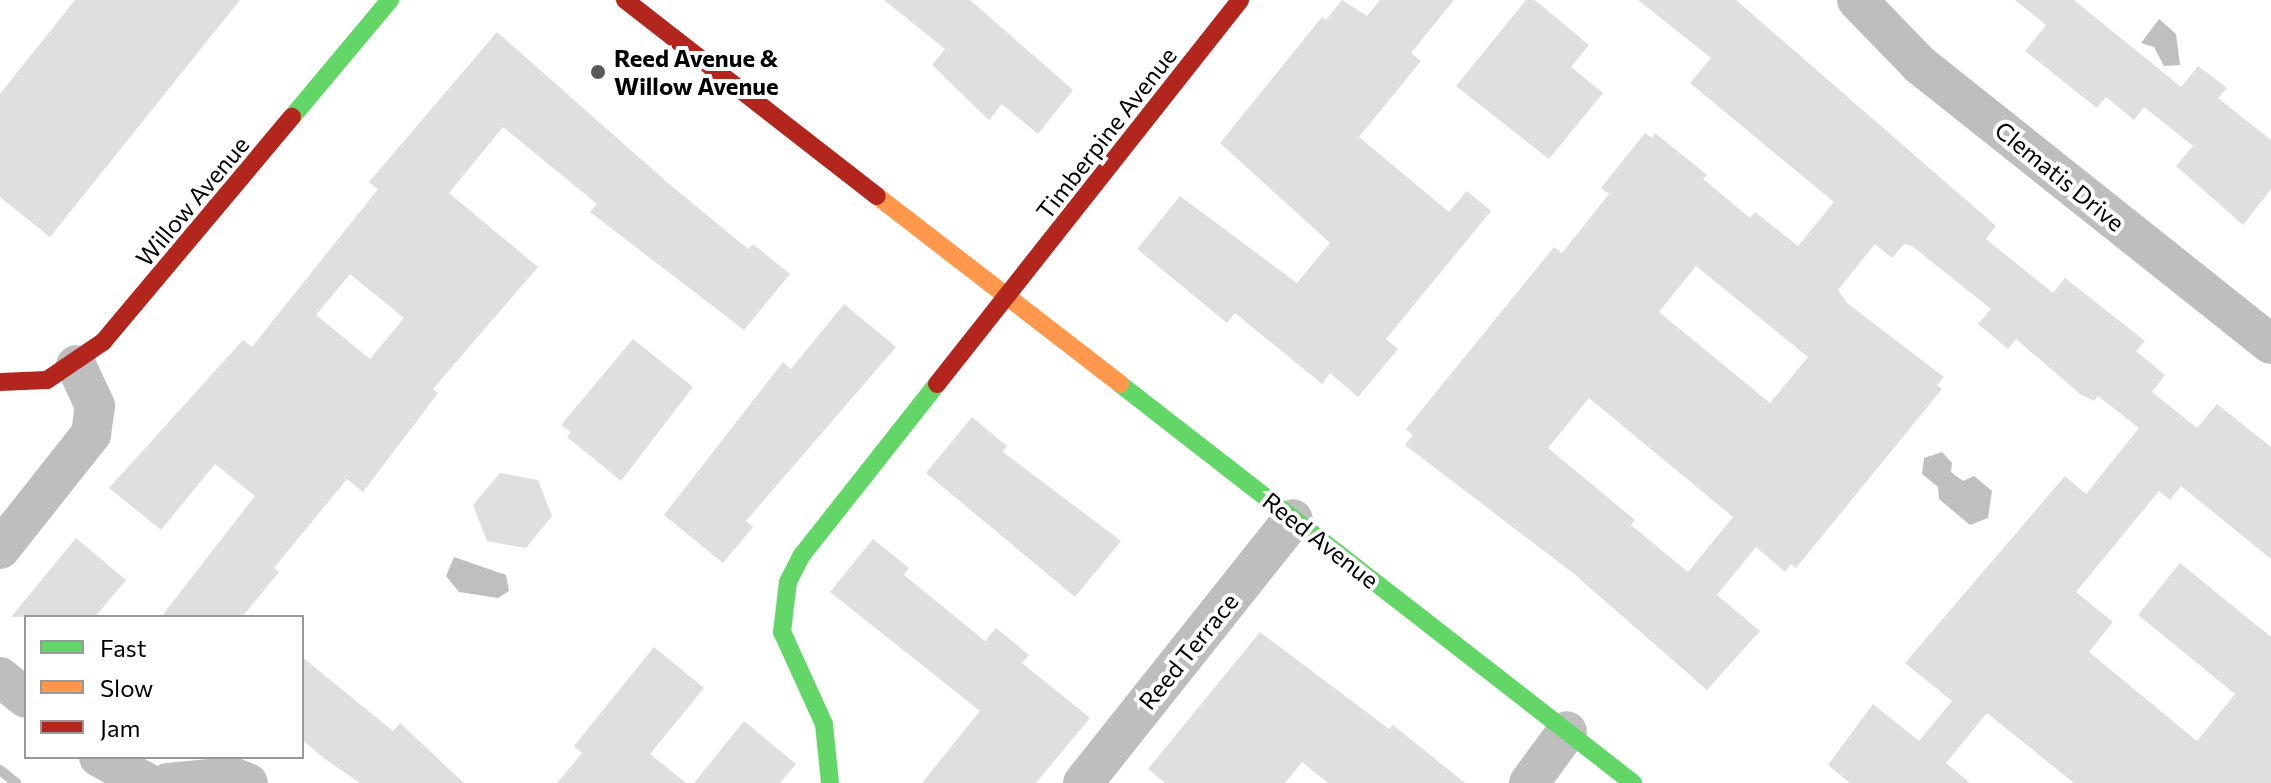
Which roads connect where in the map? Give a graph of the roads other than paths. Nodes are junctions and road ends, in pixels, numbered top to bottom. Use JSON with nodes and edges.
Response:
{"nodes":[{"id":1,"x":390,"y":0,"type":"edge"},
{"id":2,"x":625,"y":0,"type":"edge"},
{"id":3,"x":1240,"y":0,"type":"edge"},
{"id":4,"x":1857,"y":0,"type":"edge"},
{"id":5,"x":1010,"y":295,"type":"junction"},
{"id":6,"x":2271,"y":344,"type":"edge"},
{"id":7,"x":76,"y":365,"type":"junction"},
{"id":8,"x":0,"y":382,"type":"edge"},
{"id":9,"x":1293,"y":519,"type":"junction"},
{"id":10,"x":0,"y":549,"type":"edge"},
{"id":11,"x":0,"y":677,"type":"edge"},
{"id":12,"x":24,"y":696,"type":"edge"},
{"id":13,"x":1567,"y":731,"type":"junction"},
{"id":14,"x":103,"y":759,"type":"edge"},
{"id":15,"x":147,"y":783,"type":"edge"},
{"id":16,"x":168,"y":783,"type":"edge"},
{"id":17,"x":248,"y":783,"type":"edge"},
{"id":18,"x":830,"y":783,"type":"edge"},
{"id":19,"x":1083,"y":783,"type":"edge"},
{"id":20,"x":1529,"y":783,"type":"edge"},
{"id":21,"x":1633,"y":783,"type":"edge"}],
"edges":[{"from":1,"to":7,"type":"street","name":"Willow Avenue"},
{"from":2,"to":5,"type":"street","name":"Reed Avenue"},
{"from":3,"to":5,"type":"street","name":"Timberpine Avenue"},
{"from":4,"to":6,"type":"street","name":"Clematis Drive"},
{"from":5,"to":9,"type":"street","name":"Reed Avenue"},
{"from":5,"to":18,"type":"street"},
{"from":7,"to":8,"type":"street","name":"Willow Avenue"},
{"from":7,"to":10,"type":"street"},
{"from":9,"to":13,"type":"street","name":"Reed Avenue"},
{"from":9,"to":19,"type":"street","name":"Reed Terrace"},
{"from":11,"to":12,"type":"street"},
{"from":13,"to":20,"type":"street"},
{"from":13,"to":21,"type":"street","name":"Reed Avenue"},
{"from":14,"to":15,"type":"street"},
{"from":16,"to":17,"type":"street"}]}
